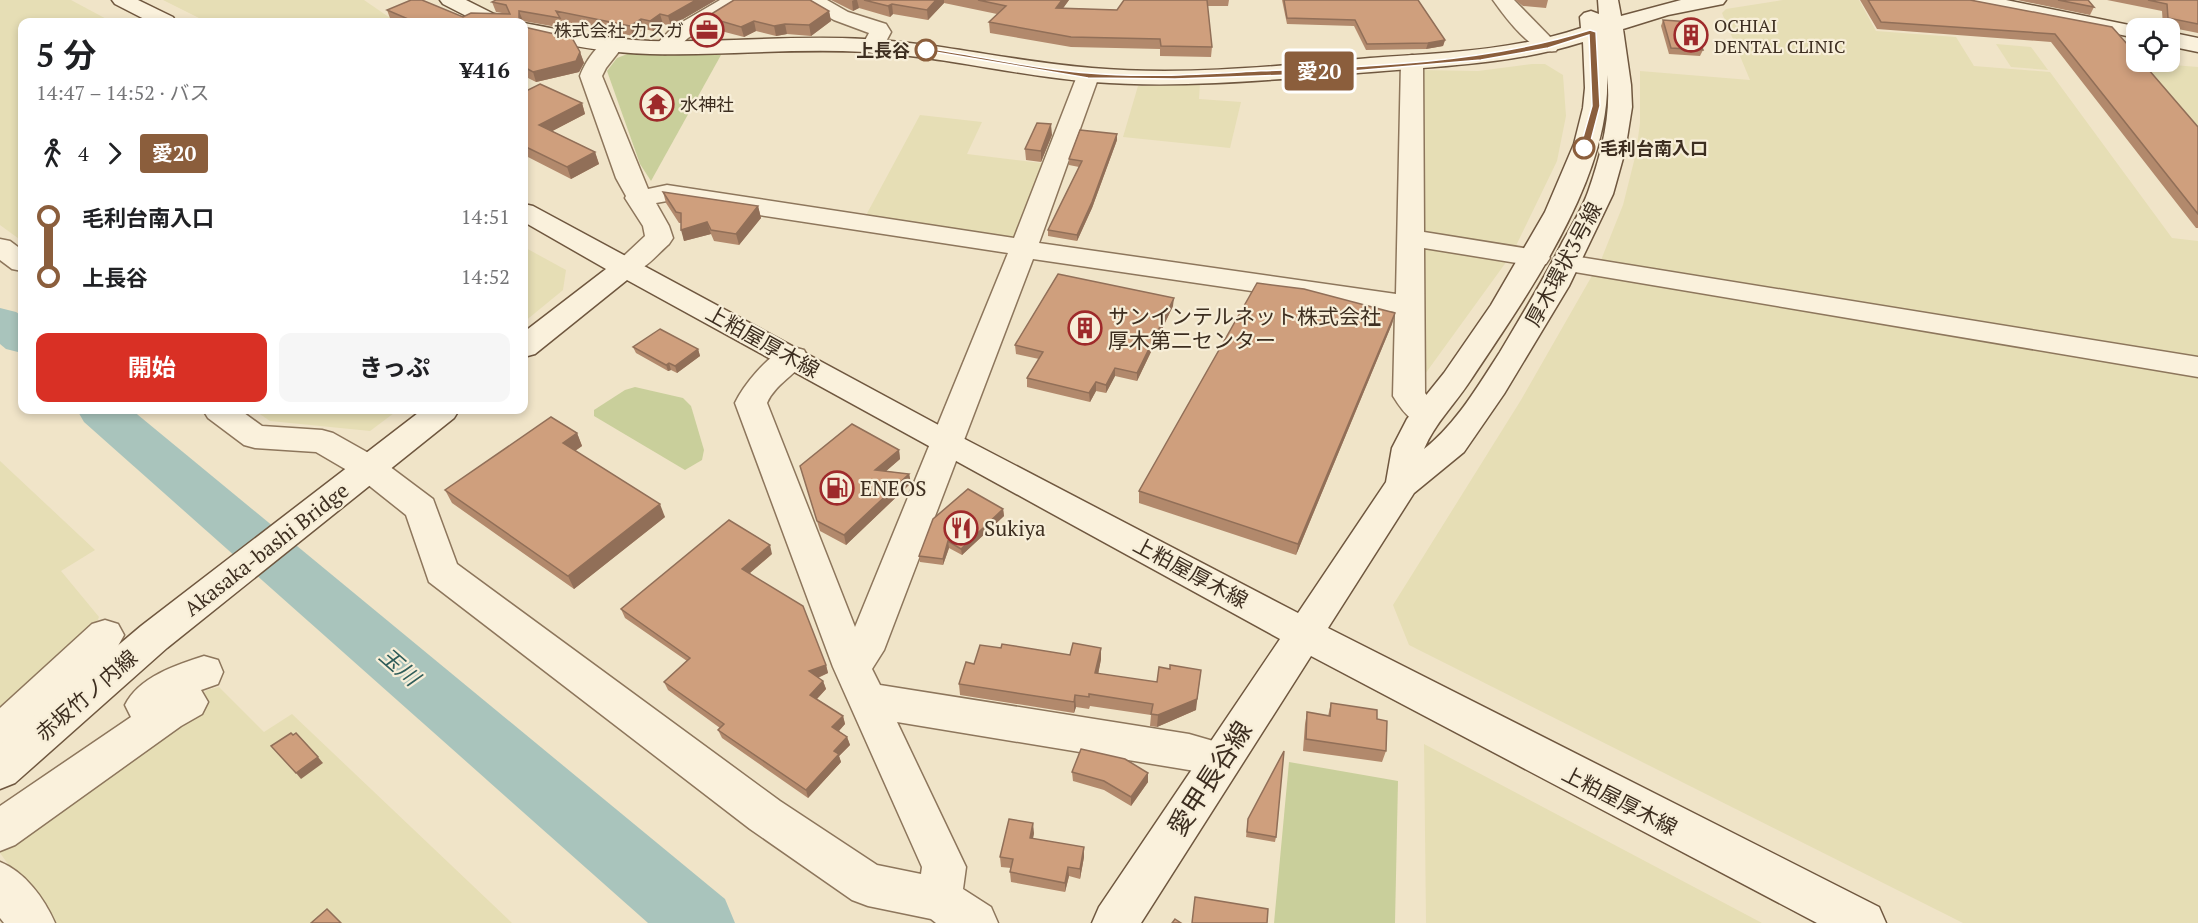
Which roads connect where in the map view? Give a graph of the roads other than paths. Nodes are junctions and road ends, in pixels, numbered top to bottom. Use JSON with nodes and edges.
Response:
{"nodes":[{"id":1,"x":123,"y":0,"type":"edge"},
{"id":2,"x":450,"y":0,"type":"edge"},
{"id":3,"x":735,"y":0,"type":"edge"},
{"id":4,"x":812,"y":0,"type":"edge"},
{"id":5,"x":1503,"y":0,"type":"edge"},
{"id":6,"x":1590,"y":0,"type":"edge"},
{"id":7,"x":1716,"y":0,"type":"edge"},
{"id":8,"x":1969,"y":0,"type":"edge"},
{"id":9,"x":157,"y":18,"type":"edge"},
{"id":10,"x":485,"y":18,"type":"edge"},
{"id":11,"x":1604,"y":19,"type":"edge"},
{"id":12,"x":528,"y":30,"type":"edge"},
{"id":13,"x":2126,"y":30,"type":"edge"},
{"id":14,"x":2180,"y":41,"type":"edge"},
{"id":15,"x":613,"y":45,"type":"junction"},
{"id":16,"x":2198,"y":45,"type":"edge"},
{"id":17,"x":873,"y":46,"type":"junction"},
{"id":18,"x":1548,"y":46,"type":"junction"},
{"id":19,"x":665,"y":47,"type":"junction"},
{"id":20,"x":1412,"y":62,"type":"junction"},
{"id":21,"x":1088,"y":76,"type":"junction"},
{"id":22,"x":638,"y":198,"type":"junction"},
{"id":23,"x":528,"y":214,"type":"edge"},
{"id":24,"x":1412,"y":238,"type":"junction"},
{"id":25,"x":0,"y":247,"type":"edge"},
{"id":26,"x":1023,"y":249,"type":"junction"},
{"id":27,"x":1536,"y":258,"type":"junction"},
{"id":28,"x":18,"y":260,"type":"edge"},
{"id":29,"x":1568,"y":263,"type":"junction"},
{"id":30,"x":626,"y":267,"type":"junction"},
{"id":31,"x":1410,"y":305,"type":"junction"},
{"id":32,"x":528,"y":344,"type":"edge"},
{"id":33,"x":793,"y":357,"type":"junction"},
{"id":34,"x":2198,"y":367,"type":"edge"},
{"id":35,"x":224,"y":414,"type":"edge"},
{"id":36,"x":438,"y":414,"type":"edge"},
{"id":37,"x":1426,"y":415,"type":"junction"},
{"id":38,"x":946,"y":443,"type":"junction"},
{"id":39,"x":364,"y":472,"type":"junction"},
{"id":40,"x":1402,"y":484,"type":"junction"},
{"id":41,"x":174,"y":621,"type":"joint"},
{"id":42,"x":1304,"y":633,"type":"junction"},
{"id":43,"x":105,"y":635,"type":"dead end"},
{"id":44,"x":860,"y":684,"type":"junction"},
{"id":45,"x":196,"y":687,"type":"dead end"},
{"id":46,"x":0,"y":733,"type":"edge"},
{"id":47,"x":1220,"y":760,"type":"junction"},
{"id":48,"x":0,"y":770,"type":"edge"},
{"id":49,"x":0,"y":831,"type":"edge"},
{"id":50,"x":0,"y":883,"type":"edge"},
{"id":51,"x":940,"y":899,"type":"junction"},
{"id":52,"x":32,"y":923,"type":"edge"},
{"id":53,"x":975,"y":923,"type":"edge"},
{"id":54,"x":1115,"y":923,"type":"edge"},
{"id":55,"x":1863,"y":923,"type":"edge"}],
"edges":[{"from":1,"to":9,"type":"street"},
{"from":2,"to":10,"type":"street"},
{"from":3,"to":19,"type":"street"},
{"from":4,"to":17,"type":"street"},
{"from":5,"to":18,"type":"street"},
{"from":6,"to":11,"type":"street","name":"厚木環状3号線"},
{"from":7,"to":11,"type":"street"},
{"from":8,"to":13,"type":"street"},
{"from":11,"to":18,"type":"street"},
{"from":11,"to":27,"type":"street","name":"厚木環状3号線"},
{"from":11,"to":29,"type":"street","name":"厚木環状3号線"},
{"from":12,"to":15,"type":"street"},
{"from":14,"to":16,"type":"street"},
{"from":15,"to":19,"type":"street"},
{"from":15,"to":22,"type":"street"},
{"from":17,"to":19,"type":"street"},
{"from":17,"to":21,"type":"street"},
{"from":18,"to":20,"type":"street"},
{"from":20,"to":21,"type":"street"},
{"from":20,"to":24,"type":"street"},
{"from":21,"to":26,"type":"street"},
{"from":22,"to":26,"type":"street"},
{"from":22,"to":30,"type":"street"},
{"from":23,"to":30,"type":"street","name":"上粕屋厚木線"},
{"from":24,"to":27,"type":"street"},
{"from":24,"to":31,"type":"street"},
{"from":25,"to":28,"type":"street"},
{"from":26,"to":31,"type":"street"},
{"from":26,"to":38,"type":"street"},
{"from":27,"to":37,"type":"street","name":"厚木環状3号線"},
{"from":29,"to":34,"type":"street"},
{"from":29,"to":40,"type":"street","name":"厚木環状3号線"},
{"from":30,"to":32,"type":"street"},
{"from":30,"to":33,"type":"street","name":"上粕屋厚木線"},
{"from":31,"to":37,"type":"street"},
{"from":33,"to":38,"type":"street","name":"上粕屋厚木線"},
{"from":33,"to":44,"type":"street"},
{"from":35,"to":39,"type":"street"},
{"from":36,"to":39,"type":"street"},
{"from":37,"to":40,"type":"street","name":"厚木環状3号線"},
{"from":38,"to":42,"type":"street","name":"上粕屋厚木線"},
{"from":38,"to":44,"type":"street"},
{"from":39,"to":41,"type":"street","name":"Akasaka-bashi Bridge"},
{"from":39,"to":51,"type":"street"},
{"from":40,"to":42,"type":"street","name":"厚木環状3号線"},
{"from":41,"to":48,"type":"street","name":"赤坂竹ノ内線"},
{"from":42,"to":47,"type":"street","name":"愛甲長谷線"},
{"from":42,"to":55,"type":"street","name":"上粕屋厚木線"},
{"from":43,"to":46,"type":"street"},
{"from":44,"to":47,"type":"street"},
{"from":44,"to":51,"type":"street"},
{"from":45,"to":49,"type":"street"},
{"from":47,"to":54,"type":"street","name":"愛甲長谷線"},
{"from":50,"to":52,"type":"street"},
{"from":51,"to":53,"type":"street"}]}
